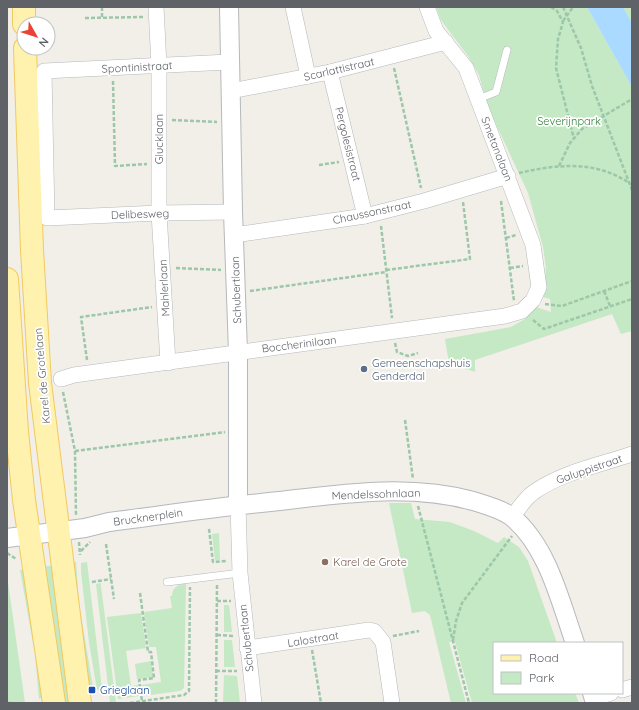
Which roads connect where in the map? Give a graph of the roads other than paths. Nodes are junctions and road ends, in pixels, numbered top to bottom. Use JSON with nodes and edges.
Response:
{"nodes":[{"id":1,"x":229,"y":7,"type":"edge"},
{"id":2,"x":293,"y":7,"type":"edge"},
{"id":3,"x":427,"y":7,"type":"edge"},
{"id":4,"x":156,"y":12,"type":"edge"},
{"id":5,"x":446,"y":42,"type":"junction"},
{"id":6,"x":507,"y":50,"type":"dead end"},
{"id":7,"x":25,"y":56,"type":"edge"},
{"id":8,"x":229,"y":62,"type":"junction"},
{"id":9,"x":159,"y":66,"type":"junction"},
{"id":10,"x":330,"y":72,"type":"junction"},
{"id":11,"x":308,"y":76,"type":"junction"},
{"id":12,"x":231,"y":91,"type":"junction"},
{"id":13,"x":478,"y":99,"type":"junction"},
{"id":14,"x":503,"y":178,"type":"junction"},
{"id":15,"x":233,"y":212,"type":"junction"},
{"id":16,"x":159,"y":213,"type":"junction"},
{"id":17,"x":372,"y":214,"type":"junction"},
{"id":18,"x":48,"y":218,"type":"joint"},
{"id":19,"x":234,"y":235,"type":"junction"},
{"id":20,"x":7,"y":279,"type":"edge"},
{"id":21,"x":519,"y":312,"type":"joint"},
{"id":22,"x":238,"y":352,"type":"junction"},
{"id":23,"x":168,"y":363,"type":"junction"},
{"id":24,"x":61,"y":379,"type":"road end"},
{"id":25,"x":632,"y":454,"type":"edge"},
{"id":26,"x":238,"y":505,"type":"junction"},
{"id":27,"x":517,"y":522,"type":"junction"},
{"id":28,"x":59,"y":532,"type":"junction"},
{"id":29,"x":18,"y":536,"type":"edge"},
{"id":30,"x":240,"y":573,"type":"junction"},
{"id":31,"x":167,"y":582,"type":"dead end"},
{"id":32,"x":575,"y":642,"type":"edge"},
{"id":33,"x":247,"y":648,"type":"junction"},
{"id":34,"x":608,"y":694,"type":"edge"},
{"id":35,"x":594,"y":698,"type":"edge"},
{"id":36,"x":54,"y":703,"type":"edge"},
{"id":37,"x":80,"y":703,"type":"edge"},
{"id":38,"x":254,"y":703,"type":"edge"},
{"id":39,"x":392,"y":703,"type":"edge"}],
"edges":[{"from":1,"to":8,"type":"street","name":"Schubertlaan"},
{"from":2,"to":11,"type":"street"},
{"from":3,"to":5,"type":"street","name":"Smetanalaan"},
{"from":4,"to":9,"type":"street","name":"Glucklaan"},
{"from":5,"to":10,"type":"street","name":"Scarlattistraat"},
{"from":5,"to":13,"type":"street","name":"Smetanalaan"},
{"from":6,"to":13,"type":"lane"},
{"from":7,"to":28,"type":"main road","name":"Karel de Grotelaan"},
{"from":8,"to":9,"type":"street","name":"Spontinistraat"},
{"from":8,"to":12,"type":"street","name":"Schubertlaan"},
{"from":9,"to":16,"type":"street","name":"Glucklaan"},
{"from":9,"to":18,"type":"street","name":"Spontinistraat"},
{"from":10,"to":11,"type":"street","name":"Scarlattistraat"},
{"from":10,"to":17,"type":"street","name":"Pergolesistraat"},
{"from":11,"to":12,"type":"street","name":"Scarlattistraat"},
{"from":12,"to":15,"type":"street","name":"Schubertlaan"},
{"from":13,"to":14,"type":"street","name":"Smetanalaan"},
{"from":14,"to":17,"type":"street","name":"Chaussonstraat"},
{"from":14,"to":21,"type":"street","name":"Smetanalaan"},
{"from":15,"to":16,"type":"street","name":"Delibesweg"},
{"from":15,"to":19,"type":"street","name":"Schubertlaan"},
{"from":16,"to":18,"type":"street","name":"Delibesweg"},
{"from":16,"to":23,"type":"street","name":"Mahlerlaan"},
{"from":17,"to":19,"type":"street","name":"Chaussonstraat"},
{"from":19,"to":22,"type":"street","name":"Schubertlaan"},
{"from":20,"to":29,"type":"main road"},
{"from":21,"to":22,"type":"street","name":"Boccherinilaan"},
{"from":22,"to":23,"type":"street","name":"Boccherinilaan"},
{"from":22,"to":26,"type":"street","name":"Schubertlaan"},
{"from":23,"to":24,"type":"street","name":"Boccherinilaan"},
{"from":25,"to":27,"type":"street","name":"Galuppistraat"},
{"from":26,"to":27,"type":"street","name":"Mendelssohnlaan"},
{"from":26,"to":28,"type":"street","name":"Brucknerplein"},
{"from":26,"to":30,"type":"street","name":"Schubertlaan"},
{"from":27,"to":32,"type":"street","name":"Mendelssohnlaan"},
{"from":28,"to":29,"type":"street"},
{"from":28,"to":37,"type":"main road","name":"Karel de Grotelaan"},
{"from":29,"to":36,"type":"main road"},
{"from":30,"to":31,"type":"lane"},
{"from":30,"to":33,"type":"street","name":"Schubertlaan"},
{"from":33,"to":38,"type":"street","name":"Schubertlaan"},
{"from":33,"to":39,"type":"street","name":"Lalostraat"},
{"from":34,"to":35,"type":"street"}]}
